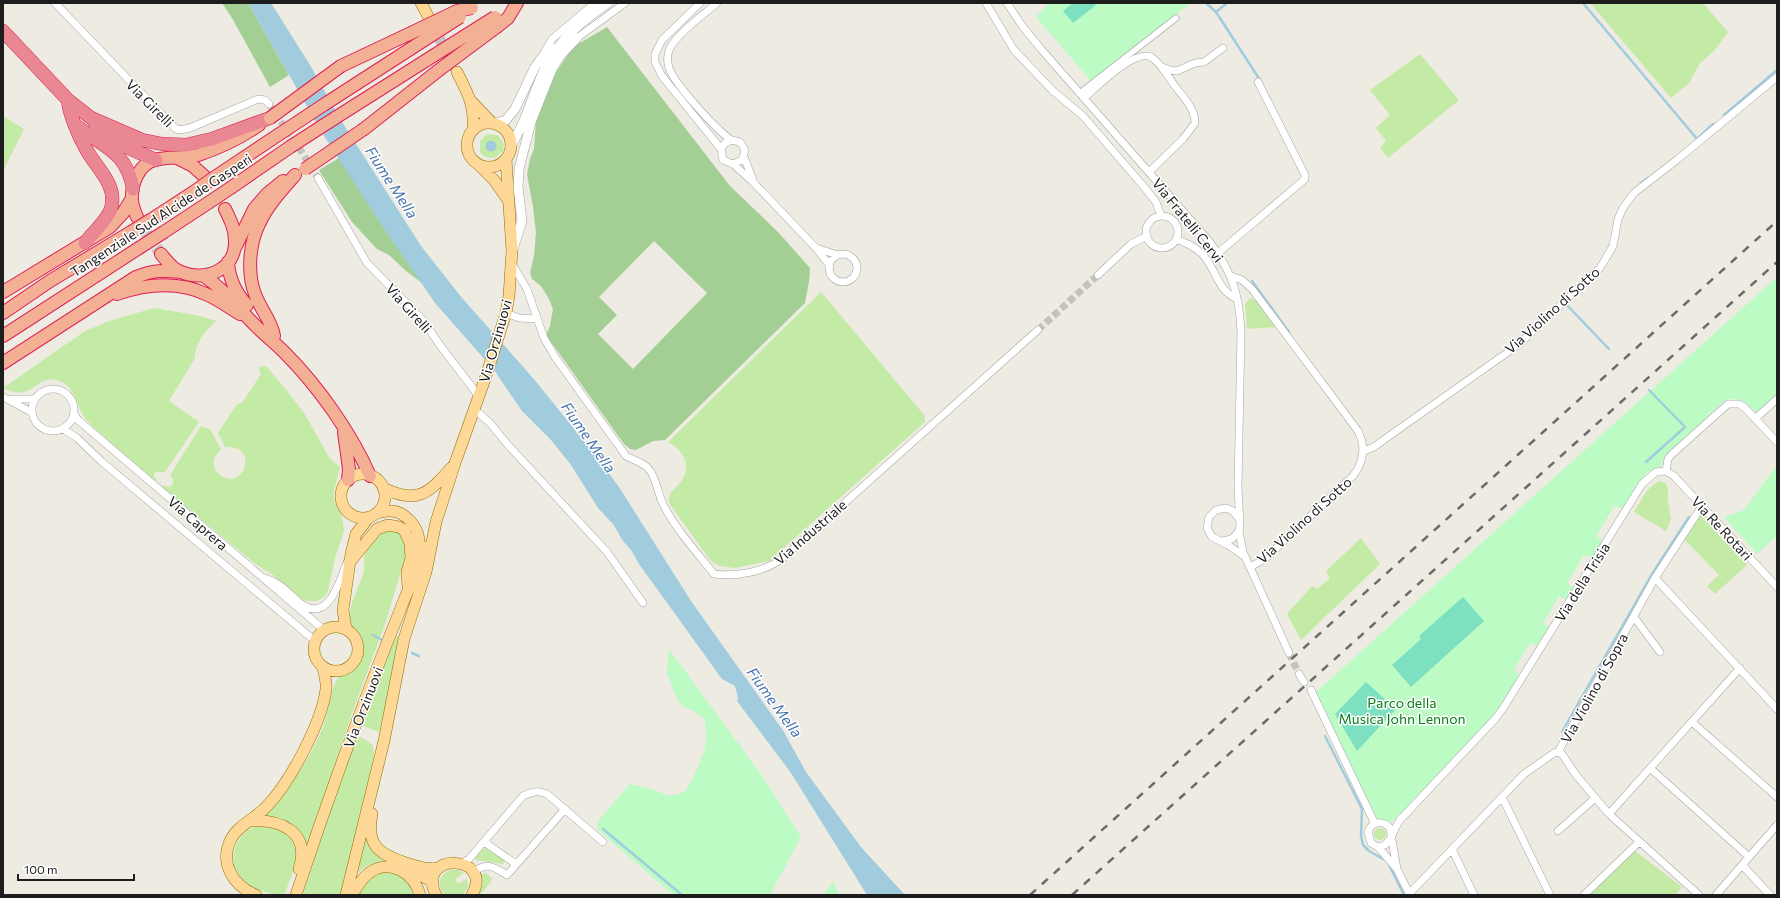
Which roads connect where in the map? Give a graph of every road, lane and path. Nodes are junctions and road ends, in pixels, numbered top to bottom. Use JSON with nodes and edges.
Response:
{"nodes":[{"id":1,"x":55,"y":3,"type":"edge"},
{"id":2,"x":421,"y":3,"type":"edge"},
{"id":3,"x":517,"y":3,"type":"edge"},
{"id":4,"x":595,"y":3,"type":"edge"},
{"id":5,"x":608,"y":3,"type":"edge"},
{"id":6,"x":625,"y":3,"type":"edge"},
{"id":7,"x":700,"y":3,"type":"edge"},
{"id":8,"x":716,"y":3,"type":"edge"},
{"id":9,"x":986,"y":3,"type":"edge"},
{"id":10,"x":1007,"y":3,"type":"edge"},
{"id":11,"x":476,"y":6,"type":"edge"},
{"id":12,"x":428,"y":16,"type":"tunnel mouth"},
{"id":13,"x":1176,"y":18,"type":"dead end"},
{"id":14,"x":496,"y":21,"type":"junction"},
{"id":15,"x":3,"y":31,"type":"edge"},
{"id":16,"x":577,"y":38,"type":"junction"},
{"id":17,"x":563,"y":41,"type":"junction"},
{"id":18,"x":1223,"y":48,"type":"dead end"},
{"id":19,"x":552,"y":56,"type":"junction"},
{"id":20,"x":540,"y":60,"type":"junction"},
{"id":21,"x":1160,"y":66,"type":"junction"},
{"id":22,"x":457,"y":72,"type":"tunnel mouth"},
{"id":23,"x":1777,"y":77,"type":"edge"},
{"id":24,"x":1258,"y":82,"type":"dead end"},
{"id":25,"x":1082,"y":95,"type":"junction"},
{"id":26,"x":68,"y":100,"type":"junction"},
{"id":27,"x":471,"y":100,"type":"junction"},
{"id":28,"x":269,"y":104,"type":"dead end"},
{"id":29,"x":91,"y":118,"type":"junction"},
{"id":30,"x":270,"y":118,"type":"junction"},
{"id":31,"x":494,"y":123,"type":"junction"},
{"id":32,"x":76,"y":125,"type":"junction"},
{"id":33,"x":473,"y":129,"type":"junction"},
{"id":34,"x":731,"y":140,"type":"junction"},
{"id":35,"x":511,"y":146,"type":"junction"},
{"id":36,"x":721,"y":149,"type":"junction"},
{"id":37,"x":744,"y":157,"type":"junction"},
{"id":38,"x":179,"y":159,"type":"junction"},
{"id":39,"x":506,"y":159,"type":"junction"},
{"id":40,"x":156,"y":160,"type":"junction"},
{"id":41,"x":733,"y":164,"type":"junction"},
{"id":42,"x":479,"y":165,"type":"junction"},
{"id":43,"x":1149,"y":172,"type":"junction"},
{"id":44,"x":295,"y":176,"type":"junction"},
{"id":45,"x":210,"y":177,"type":"junction"},
{"id":46,"x":318,"y":178,"type":"tunnel mouth"},
{"id":47,"x":753,"y":182,"type":"junction"},
{"id":48,"x":132,"y":194,"type":"junction"},
{"id":49,"x":509,"y":200,"type":"junction"},
{"id":50,"x":225,"y":209,"type":"tunnel mouth"},
{"id":51,"x":1161,"y":216,"type":"junction"},
{"id":52,"x":137,"y":217,"type":"tunnel mouth"},
{"id":53,"x":1147,"y":236,"type":"junction"},
{"id":54,"x":1176,"y":239,"type":"junction"},
{"id":55,"x":85,"y":242,"type":"junction"},
{"id":56,"x":816,"y":248,"type":"junction"},
{"id":57,"x":234,"y":249,"type":"junction"},
{"id":58,"x":512,"y":251,"type":"junction"},
{"id":59,"x":1218,"y":253,"type":"junction"},
{"id":60,"x":161,"y":254,"type":"tunnel mouth"},
{"id":61,"x":838,"y":255,"type":"junction"},
{"id":62,"x":228,"y":262,"type":"junction"},
{"id":63,"x":512,"y":264,"type":"junction"},
{"id":64,"x":830,"y":266,"type":"junction"},
{"id":65,"x":181,"y":272,"type":"junction"},
{"id":66,"x":1098,"y":275,"type":"tunnel mouth"},
{"id":67,"x":204,"y":276,"type":"junction"},
{"id":68,"x":1231,"y":276,"type":"junction"},
{"id":69,"x":3,"y":292,"type":"edge"},
{"id":70,"x":1237,"y":299,"type":"junction"},
{"id":71,"x":98,"y":300,"type":"junction"},
{"id":72,"x":3,"y":313,"type":"edge"},
{"id":73,"x":506,"y":313,"type":"junction"},
{"id":74,"x":537,"y":319,"type":"junction"},
{"id":75,"x":250,"y":320,"type":"junction"},
{"id":76,"x":1038,"y":330,"type":"tunnel mouth"},
{"id":77,"x":3,"y":336,"type":"edge"},
{"id":78,"x":274,"y":336,"type":"junction"},
{"id":79,"x":286,"y":354,"type":"junction"},
{"id":80,"x":3,"y":363,"type":"edge"},
{"id":81,"x":478,"y":395,"type":"junction"},
{"id":82,"x":5,"y":398,"type":"edge"},
{"id":83,"x":34,"y":399,"type":"junction"},
{"id":84,"x":1777,"y":399,"type":"edge"},
{"id":85,"x":474,"y":409,"type":"junction"},
{"id":86,"x":32,"y":412,"type":"junction"},
{"id":87,"x":74,"y":414,"type":"junction"},
{"id":88,"x":1755,"y":419,"type":"junction"},
{"id":89,"x":63,"y":429,"type":"junction"},
{"id":90,"x":344,"y":431,"type":"junction"},
{"id":91,"x":1777,"y":442,"type":"edge"},
{"id":92,"x":1364,"y":451,"type":"junction"},
{"id":93,"x":455,"y":463,"type":"junction"},
{"id":94,"x":1666,"y":471,"type":"junction"},
{"id":95,"x":370,"y":476,"type":"junction"},
{"id":96,"x":348,"y":480,"type":"junction"},
{"id":97,"x":1238,"y":487,"type":"junction"},
{"id":98,"x":383,"y":488,"type":"junction"},
{"id":99,"x":1702,"y":506,"type":"junction"},
{"id":100,"x":1229,"y":509,"type":"junction"},
{"id":101,"x":350,"y":514,"type":"junction"},
{"id":102,"x":373,"y":515,"type":"junction"},
{"id":103,"x":1240,"y":520,"type":"junction"},
{"id":104,"x":436,"y":522,"type":"junction"},
{"id":105,"x":1239,"y":531,"type":"junction"},
{"id":106,"x":356,"y":534,"type":"junction"},
{"id":107,"x":1222,"y":541,"type":"junction"},
{"id":108,"x":350,"y":559,"type":"junction"},
{"id":109,"x":1246,"y":559,"type":"junction"},
{"id":110,"x":1250,"y":567,"type":"junction"},
{"id":111,"x":260,"y":576,"type":"junction"},
{"id":112,"x":1655,"y":578,"type":"junction"},
{"id":113,"x":1777,"y":587,"type":"edge"},
{"id":114,"x":408,"y":590,"type":"junction"},
{"id":115,"x":643,"y":603,"type":"dead end"},
{"id":116,"x":343,"y":610,"type":"junction"},
{"id":117,"x":1634,"y":617,"type":"junction"},
{"id":118,"x":328,"y":628,"type":"junction"},
{"id":119,"x":346,"y":629,"type":"junction"},
{"id":120,"x":315,"y":641,"type":"junction"},
{"id":121,"x":1660,"y":652,"type":"dead end"},
{"id":122,"x":1289,"y":653,"type":"tunnel mouth"},
{"id":123,"x":323,"y":668,"type":"junction"},
{"id":124,"x":1740,"y":668,"type":"junction"},
{"id":125,"x":338,"y":671,"type":"junction"},
{"id":126,"x":1299,"y":674,"type":"tunnel mouth"},
{"id":127,"x":1304,"y":682,"type":"dead end"},
{"id":128,"x":326,"y":687,"type":"junction"},
{"id":129,"x":1312,"y":690,"type":"dead end"},
{"id":130,"x":1777,"y":709,"type":"edge"},
{"id":131,"x":1692,"y":722,"type":"junction"},
{"id":132,"x":1558,"y":752,"type":"junction"},
{"id":133,"x":1650,"y":768,"type":"junction"},
{"id":134,"x":375,"y":776,"type":"junction"},
{"id":135,"x":1502,"y":796,"type":"junction"},
{"id":136,"x":1777,"y":797,"type":"edge"},
{"id":137,"x":1594,"y":799,"type":"junction"},
{"id":138,"x":565,"y":809,"type":"junction"},
{"id":139,"x":1609,"y":814,"type":"junction"},
{"id":140,"x":1399,"y":821,"type":"junction"},
{"id":141,"x":250,"y":822,"type":"junction"},
{"id":142,"x":1375,"y":824,"type":"junction"},
{"id":143,"x":1387,"y":825,"type":"junction"},
{"id":144,"x":1777,"y":825,"type":"edge"},
{"id":145,"x":1558,"y":831,"type":"dead end"},
{"id":146,"x":1392,"y":836,"type":"junction"},
{"id":147,"x":484,"y":842,"type":"junction"},
{"id":148,"x":602,"y":842,"type":"dead end"},
{"id":149,"x":1639,"y":842,"type":"junction"},
{"id":150,"x":1378,"y":847,"type":"junction"},
{"id":151,"x":1452,"y":849,"type":"junction"},
{"id":152,"x":1749,"y":857,"type":"junction"},
{"id":153,"x":462,"y":863,"type":"junction"},
{"id":154,"x":516,"y":864,"type":"junction"},
{"id":155,"x":1742,"y":865,"type":"junction"},
{"id":156,"x":439,"y":868,"type":"junction"},
{"id":157,"x":1397,"y":869,"type":"junction"},
{"id":158,"x":403,"y":870,"type":"junction"},
{"id":159,"x":473,"y":873,"type":"junction"},
{"id":160,"x":434,"y":891,"type":"edge"},
{"id":161,"x":256,"y":895,"type":"edge"},
{"id":162,"x":296,"y":895,"type":"edge"},
{"id":163,"x":346,"y":895,"type":"edge"},
{"id":164,"x":352,"y":895,"type":"edge"},
{"id":165,"x":420,"y":895,"type":"edge"},
{"id":166,"x":472,"y":895,"type":"edge"},
{"id":167,"x":1409,"y":895,"type":"edge"},
{"id":168,"x":1474,"y":895,"type":"edge"},
{"id":169,"x":1550,"y":895,"type":"edge"},
{"id":170,"x":1584,"y":895,"type":"edge"},
{"id":171,"x":1699,"y":895,"type":"edge"},
{"id":172,"x":1716,"y":895,"type":"edge"},
{"id":173,"x":1770,"y":895,"type":"edge"}],
"edges":[{"from":1,"to":28,"type":"street","name":"Via Girelli"},
{"from":2,"to":12,"type":"main road"},
{"from":3,"to":14,"type":"highway"},
{"from":4,"to":20,"type":"street"},
{"from":5,"to":17,"type":"street"},
{"from":6,"to":16,"type":"street"},
{"from":7,"to":36,"type":"street"},
{"from":8,"to":34,"type":"street"},
{"from":9,"to":51,"type":"street"},
{"from":10,"to":25,"type":"street","name":"Via Fratelli Cervi"},
{"from":11,"to":30,"type":"highway","bridge":true},
{"from":11,"to":45,"type":"highway","name":"Tangenziale Sud Alcide de Gasperi","bridge":true},
{"from":13,"to":25,"type":"street"},
{"from":14,"to":44,"type":"highway","bridge":true},
{"from":14,"to":77,"type":"highway","name":"Tangenziale Sud Alcide de Gasperi","bridge":true},
{"from":15,"to":26,"type":"highway"},
{"from":16,"to":19,"type":"street"},
{"from":16,"to":58,"type":"street"},
{"from":17,"to":19,"type":"street"},
{"from":17,"to":20,"type":"street"},
{"from":18,"to":21,"type":"street"},
{"from":19,"to":35,"type":"street"},
{"from":20,"to":31,"type":"street"},
{"from":21,"to":25,"type":"street"},
{"from":21,"to":43,"type":"street"},
{"from":22,"to":27,"type":"main road"},
{"from":23,"to":92,"type":"street","name":"Via Violino di Sotto"},
{"from":24,"to":59,"type":"street"},
{"from":25,"to":43,"type":"street","name":"Via Fratelli Cervi"},
{"from":26,"to":29,"type":"highway"},
{"from":26,"to":32,"type":"highway"},
{"from":27,"to":31,"type":"main road"},
{"from":27,"to":33,"type":"main road"},
{"from":29,"to":30,"type":"highway"},
{"from":29,"to":40,"type":"highway"},
{"from":30,"to":38,"type":"highway"},
{"from":31,"to":33,"type":"main road"},
{"from":31,"to":35,"type":"main road"},
{"from":32,"to":48,"type":"highway"},
{"from":32,"to":55,"type":"highway"},
{"from":33,"to":42,"type":"main road"},
{"from":34,"to":36,"type":"street"},
{"from":34,"to":37,"type":"street"},
{"from":35,"to":39,"type":"main road"},
{"from":36,"to":41,"type":"street"},
{"from":37,"to":41,"type":"street"},
{"from":37,"to":47,"type":"street"},
{"from":38,"to":40,"type":"highway"},
{"from":38,"to":45,"type":"highway"},
{"from":39,"to":42,"type":"main road"},
{"from":39,"to":49,"type":"main road","name":"Via Orzinuovi"},
{"from":40,"to":48,"type":"highway"},
{"from":41,"to":47,"type":"street"},
{"from":42,"to":49,"type":"main road"},
{"from":43,"to":59,"type":"street","name":"Via Fratelli Cervi"},
{"from":44,"to":57,"type":"highway"},
{"from":44,"to":78,"type":"highway"},
{"from":45,"to":72,"type":"highway","name":"Tangenziale Sud Alcide de Gasperi","bridge":true},
{"from":46,"to":81,"type":"street","name":"Via Girelli"},
{"from":47,"to":56,"type":"street"},
{"from":48,"to":52,"type":"highway"},
{"from":48,"to":55,"type":"highway"},
{"from":49,"to":58,"type":"main road","name":"Via Orzinuovi"},
{"from":50,"to":57,"type":"highway"},
{"from":51,"to":53,"type":"street"},
{"from":51,"to":54,"type":"street"},
{"from":53,"to":54,"type":"street"},
{"from":53,"to":66,"type":"street"},
{"from":54,"to":70,"type":"street"},
{"from":55,"to":69,"type":"highway"},
{"from":56,"to":61,"type":"street"},
{"from":56,"to":64,"type":"street"},
{"from":57,"to":62,"type":"highway"},
{"from":58,"to":63,"type":"main road","name":"Via Orzinuovi"},
{"from":59,"to":68,"type":"street","name":"Via Fratelli Cervi"},
{"from":60,"to":65,"type":"highway"},
{"from":61,"to":64,"type":"street"},
{"from":61,"to":64,"type":"street"},
{"from":62,"to":67,"type":"highway"},
{"from":62,"to":78,"type":"highway"},
{"from":63,"to":73,"type":"main road","name":"Via Orzinuovi"},
{"from":63,"to":74,"type":"street","name":"Via Industriale"},
{"from":65,"to":67,"type":"highway"},
{"from":65,"to":71,"type":"highway"},
{"from":67,"to":75,"type":"highway"},
{"from":68,"to":70,"type":"street","name":"Via Fratelli Cervi"},
{"from":68,"to":92,"type":"street"},
{"from":70,"to":97,"type":"street","name":"Via Fratelli Cervi"},
{"from":71,"to":75,"type":"highway"},
{"from":71,"to":80,"type":"highway"},
{"from":73,"to":74,"type":"street"},
{"from":73,"to":81,"type":"main road","name":"Via Orzinuovi"},
{"from":74,"to":76,"type":"street","name":"Via Industriale"},
{"from":75,"to":79,"type":"highway"},
{"from":78,"to":79,"type":"highway"},
{"from":79,"to":90,"type":"highway"},
{"from":81,"to":85,"type":"main road","name":"Via Orzinuovi"},
{"from":82,"to":83,"type":"street"},
{"from":82,"to":86,"type":"street"},
{"from":83,"to":86,"type":"street"},
{"from":83,"to":87,"type":"street","name":"Via Caprera"},
{"from":84,"to":88,"type":"street"},
{"from":85,"to":93,"type":"main road","name":"Via Orzinuovi"},
{"from":85,"to":115,"type":"street"},
{"from":86,"to":89,"type":"street"},
{"from":87,"to":89,"type":"street"},
{"from":87,"to":111,"type":"street","name":"Via Caprera"},
{"from":88,"to":91,"type":"street"},
{"from":88,"to":94,"type":"street"},
{"from":89,"to":120,"type":"street","name":"Via Caprera"},
{"from":90,"to":95,"type":"highway"},
{"from":90,"to":96,"type":"highway"},
{"from":92,"to":110,"type":"street","name":"Via Violino di Sotto"},
{"from":93,"to":98,"type":"main road"},
{"from":93,"to":104,"type":"main road","name":"Via Orzinuovi"},
{"from":94,"to":99,"type":"street","name":"Via Re Rotari"},
{"from":94,"to":140,"type":"street","name":"Via della Trisia"},
{"from":95,"to":96,"type":"main road"},
{"from":95,"to":98,"type":"main road"},
{"from":96,"to":101,"type":"main road"},
{"from":97,"to":100,"type":"street","name":"Via Fratelli Cervi"},
{"from":97,"to":103,"type":"street","name":"Via Fratelli Cervi"},
{"from":98,"to":102,"type":"main road"},
{"from":99,"to":112,"type":"street","name":"Via Violino di Sopra"},
{"from":99,"to":113,"type":"street","name":"Via Re Rotari"},
{"from":100,"to":103,"type":"street"},
{"from":100,"to":107,"type":"street","name":"Via Fratelli Cervi"},
{"from":101,"to":102,"type":"main road"},
{"from":101,"to":106,"type":"main road"},
{"from":102,"to":106,"type":"main road"},
{"from":102,"to":114,"type":"main road"},
{"from":103,"to":105,"type":"street","name":"Via Fratelli Cervi"},
{"from":104,"to":114,"type":"main road","name":"Via Orzinuovi"},
{"from":104,"to":134,"type":"main road","name":"Via Orzinuovi"},
{"from":105,"to":107,"type":"street"},
{"from":105,"to":109,"type":"street","name":"Via Fratelli Cervi"},
{"from":106,"to":108,"type":"main road"},
{"from":107,"to":109,"type":"street","name":"Via Fratelli Cervi"},
{"from":108,"to":111,"type":"street"},
{"from":108,"to":114,"type":"main road"},
{"from":108,"to":116,"type":"main road"},
{"from":109,"to":110,"type":"street","name":"Via Fratelli Cervi"},
{"from":110,"to":122,"type":"street","name":"Via Violino di Sotto"},
{"from":111,"to":118,"type":"street","name":"Via Caprera"},
{"from":112,"to":117,"type":"street","name":"Via Violino di Sopra"},
{"from":112,"to":124,"type":"street"},
{"from":114,"to":162,"type":"main road","name":"Via Orzinuovi"},
{"from":116,"to":118,"type":"main road"},
{"from":116,"to":119,"type":"main road"},
{"from":117,"to":121,"type":"street","name":"Via Violino di Sopra"},
{"from":117,"to":132,"type":"street","name":"Via Violino di Sopra"},
{"from":118,"to":119,"type":"main road"},
{"from":118,"to":120,"type":"main road"},
{"from":119,"to":125,"type":"main road"},
{"from":120,"to":123,"type":"main road"},
{"from":123,"to":125,"type":"main road"},
{"from":123,"to":128,"type":"main road"},
{"from":124,"to":130,"type":"street"},
{"from":124,"to":131,"type":"street"},
{"from":125,"to":128,"type":"main road"},
{"from":126,"to":127,"type":"street"},
{"from":128,"to":141,"type":"main road"},
{"from":129,"to":142,"type":"street"},
{"from":131,"to":133,"type":"street"},
{"from":131,"to":136,"type":"street"},
{"from":132,"to":135,"type":"street"},
{"from":132,"to":137,"type":"street","name":"Via Violino di Sopra"},
{"from":133,"to":139,"type":"street"},
{"from":133,"to":152,"type":"street"},
{"from":134,"to":156,"type":"main road"},
{"from":134,"to":163,"type":"main road","name":"Via Orzinuovi"},
{"from":135,"to":151,"type":"street"},
{"from":135,"to":169,"type":"street"},
{"from":137,"to":139,"type":"street","name":"Via Violino di Sopra"},
{"from":137,"to":145,"type":"street"},
{"from":138,"to":147,"type":"street"},
{"from":138,"to":148,"type":"street"},
{"from":138,"to":154,"type":"street"},
{"from":139,"to":149,"type":"street","name":"Via Violino di Sopra"},
{"from":140,"to":143,"type":"street","name":"Via della Trisia"},
{"from":140,"to":146,"type":"street","name":"Via della Trisia"},
{"from":141,"to":161,"type":"main road"},
{"from":141,"to":162,"type":"main road"},
{"from":142,"to":143,"type":"street"},
{"from":142,"to":150,"type":"street"},
{"from":143,"to":146,"type":"street"},
{"from":144,"to":152,"type":"street"},
{"from":146,"to":150,"type":"street"},
{"from":146,"to":157,"type":"street"},
{"from":147,"to":153,"type":"street"},
{"from":147,"to":154,"type":"street"},
{"from":149,"to":170,"type":"street"},
{"from":149,"to":171,"type":"street","name":"Via Violino di Sopra"},
{"from":150,"to":157,"type":"street"},
{"from":151,"to":167,"type":"street"},
{"from":151,"to":168,"type":"street"},
{"from":152,"to":155,"type":"street"},
{"from":153,"to":156,"type":"main road"},
{"from":153,"to":159,"type":"main road"},
{"from":154,"to":159,"type":"street"},
{"from":155,"to":172,"type":"street"},
{"from":155,"to":173,"type":"street"},
{"from":156,"to":160,"type":"main road"},
{"from":157,"to":167,"type":"street"},
{"from":158,"to":160,"type":"main road"},
{"from":158,"to":164,"type":"main road"},
{"from":158,"to":165,"type":"main road"},
{"from":159,"to":166,"type":"main road"}]}
